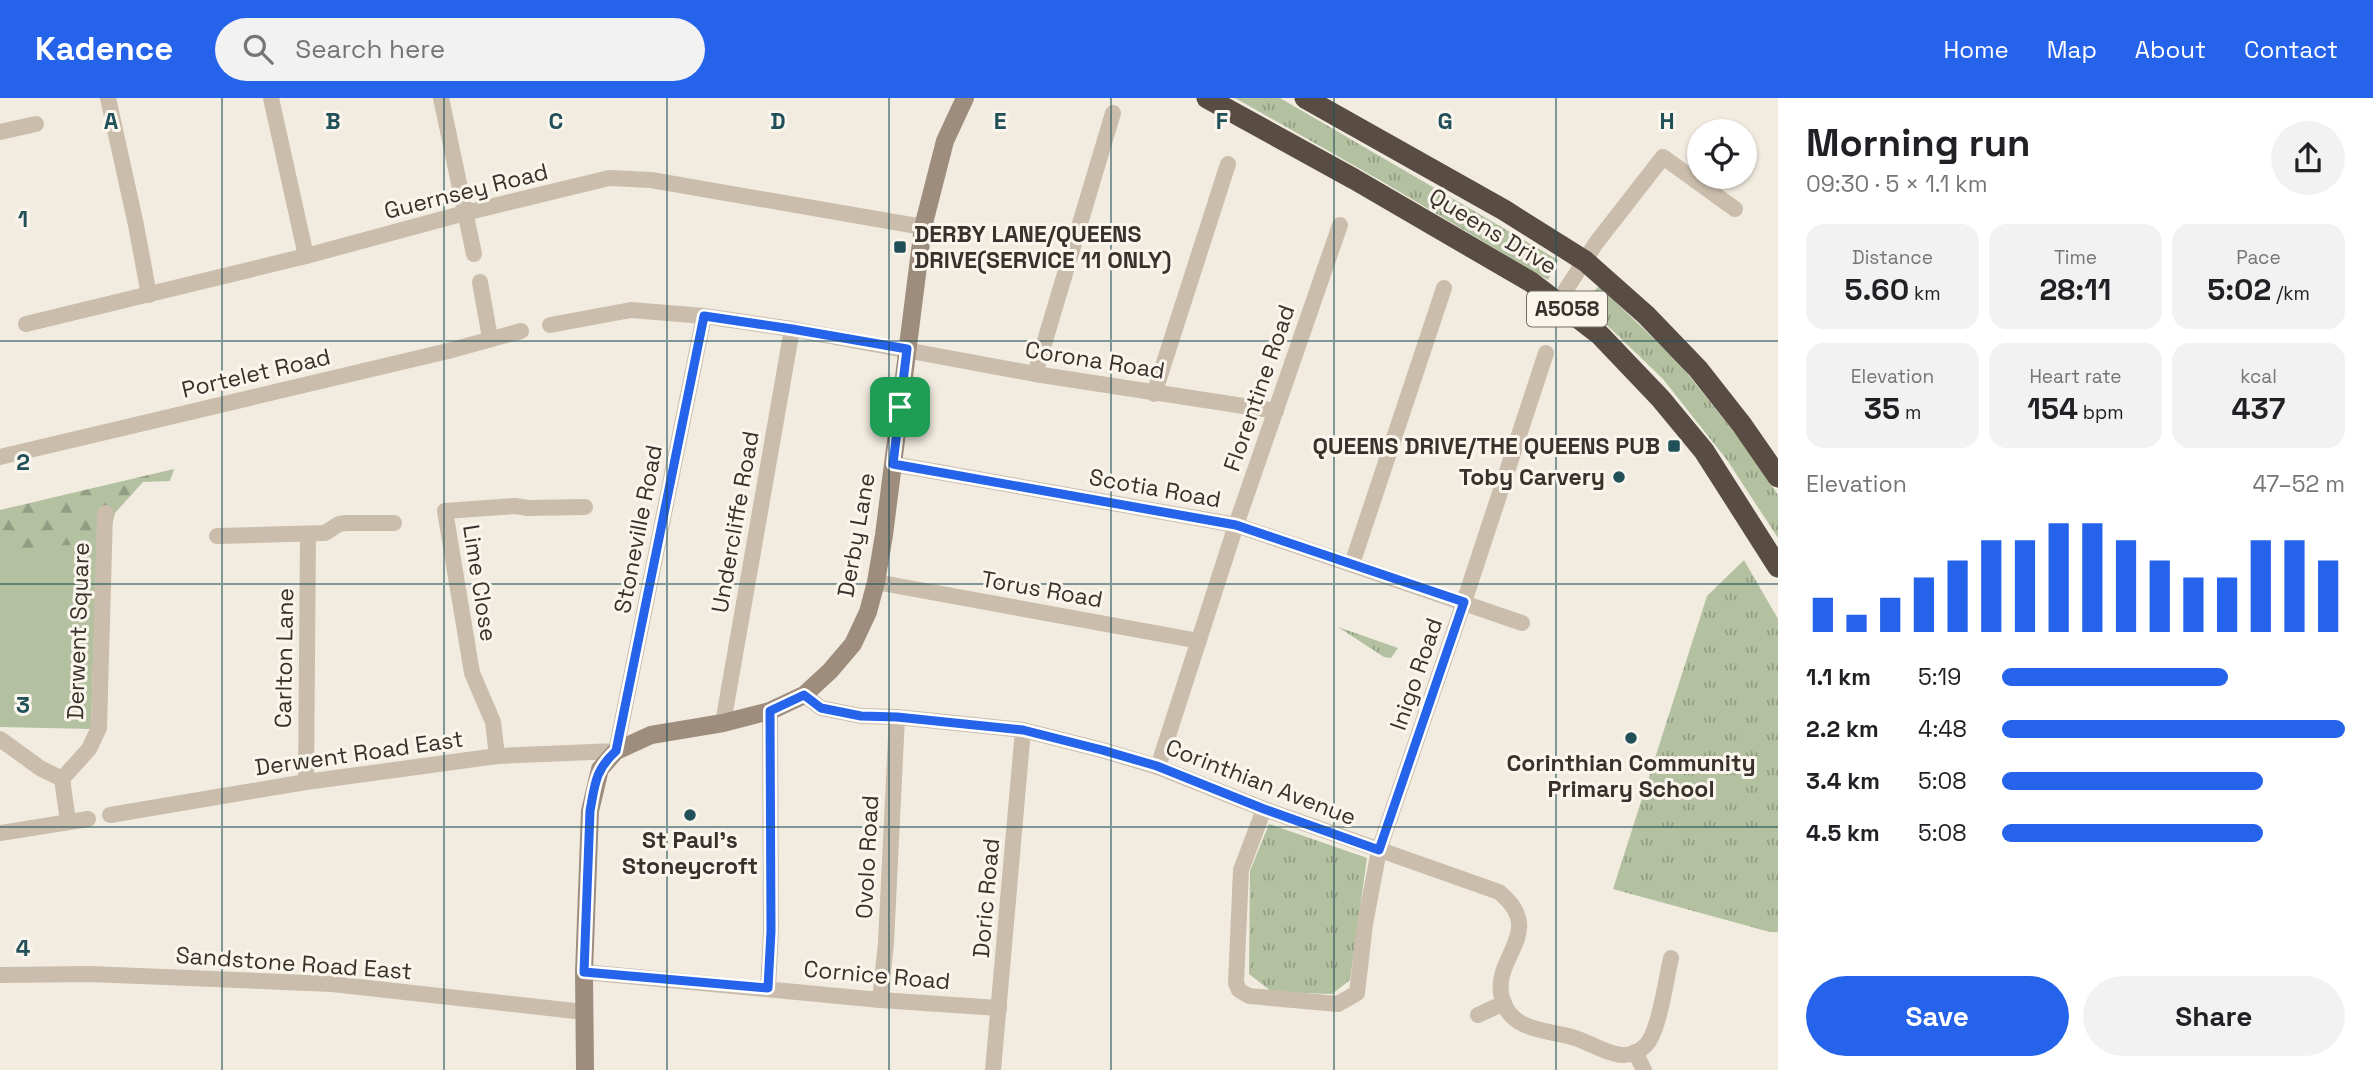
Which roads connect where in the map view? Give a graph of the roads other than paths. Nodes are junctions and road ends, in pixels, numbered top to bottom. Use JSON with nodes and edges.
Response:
{"nodes":[{"id":1,"x":108,"y":98,"type":"edge"},
{"id":2,"x":271,"y":98,"type":"edge"},
{"id":3,"x":442,"y":98,"type":"edge"},
{"id":4,"x":965,"y":98,"type":"edge"},
{"id":5,"x":1207,"y":98,"type":"edge"},
{"id":6,"x":1305,"y":98,"type":"edge"},
{"id":7,"x":1113,"y":113,"type":"dead end"},
{"id":8,"x":36,"y":124,"type":"dead end"},
{"id":9,"x":0,"y":132,"type":"edge"},
{"id":10,"x":1228,"y":164,"type":"dead end"},
{"id":11,"x":1735,"y":209,"type":"dead end"},
{"id":12,"x":465,"y":213,"type":"junction"},
{"id":13,"x":1339,"y":225,"type":"dead end"},
{"id":14,"x":923,"y":227,"type":"junction"},
{"id":15,"x":474,"y":254,"type":"dead end"},
{"id":16,"x":306,"y":256,"type":"junction"},
{"id":17,"x":1585,"y":261,"type":"junction"},
{"id":18,"x":480,"y":282,"type":"dead end"},
{"id":19,"x":1444,"y":288,"type":"dead end"},
{"id":20,"x":149,"y":295,"type":"junction"},
{"id":21,"x":1558,"y":302,"type":"junction"},
{"id":22,"x":704,"y":316,"type":"junction"},
{"id":23,"x":26,"y":324,"type":"dead end"},
{"id":24,"x":550,"y":325,"type":"dead end"},
{"id":25,"x":792,"y":329,"type":"junction"},
{"id":26,"x":521,"y":331,"type":"dead end"},
{"id":27,"x":490,"y":338,"type":"junction"},
{"id":28,"x":907,"y":349,"type":"junction"},
{"id":29,"x":1546,"y":353,"type":"dead end"},
{"id":30,"x":1035,"y":374,"type":"junction"},
{"id":31,"x":1154,"y":394,"type":"junction"},
{"id":32,"x":1276,"y":411,"type":"junction"},
{"id":33,"x":0,"y":457,"type":"edge"},
{"id":34,"x":893,"y":464,"type":"junction"},
{"id":35,"x":1778,"y":477,"type":"edge"},
{"id":36,"x":585,"y":507,"type":"dead end"},
{"id":37,"x":105,"y":513,"type":"dead end"},
{"id":38,"x":394,"y":523,"type":"dead end"},
{"id":39,"x":1236,"y":525,"type":"junction"},
{"id":40,"x":308,"y":534,"type":"junction"},
{"id":41,"x":217,"y":536,"type":"dead end"},
{"id":42,"x":1352,"y":564,"type":"junction"},
{"id":43,"x":1778,"y":567,"type":"edge"},
{"id":44,"x":876,"y":582,"type":"junction"},
{"id":45,"x":1464,"y":602,"type":"junction"},
{"id":46,"x":1522,"y":623,"type":"dead end"},
{"id":47,"x":1199,"y":641,"type":"junction"},
{"id":48,"x":804,"y":695,"type":"junction"},
{"id":49,"x":770,"y":711,"type":"junction"},
{"id":50,"x":897,"y":717,"type":"junction"},
{"id":51,"x":723,"y":723,"type":"junction"},
{"id":52,"x":1023,"y":730,"type":"junction"},
{"id":53,"x":0,"y":739,"type":"edge"},
{"id":54,"x":616,"y":751,"type":"junction"},
{"id":55,"x":497,"y":756,"type":"junction"},
{"id":56,"x":1157,"y":766,"type":"junction"},
{"id":57,"x":62,"y":779,"type":"junction"},
{"id":58,"x":306,"y":782,"type":"junction"},
{"id":59,"x":1264,"y":809,"type":"junction"},
{"id":60,"x":110,"y":815,"type":"dead end"},
{"id":61,"x":88,"y":819,"type":"dead end"},
{"id":62,"x":68,"y":821,"type":"junction"},
{"id":63,"x":0,"y":833,"type":"edge"},
{"id":64,"x":1379,"y":850,"type":"junction"},
{"id":65,"x":1671,"y":958,"type":"dead end"},
{"id":66,"x":584,"y":972,"type":"junction"},
{"id":67,"x":0,"y":975,"type":"edge"},
{"id":68,"x":768,"y":988,"type":"junction"},
{"id":69,"x":880,"y":1000,"type":"junction"},
{"id":70,"x":1504,"y":1003,"type":"junction"},
{"id":71,"x":999,"y":1008,"type":"junction"},
{"id":72,"x":584,"y":1012,"type":"junction"},
{"id":73,"x":1478,"y":1015,"type":"dead end"},
{"id":74,"x":1635,"y":1052,"type":"junction"},
{"id":75,"x":585,"y":1070,"type":"edge"},
{"id":76,"x":993,"y":1070,"type":"edge"},
{"id":77,"x":1644,"y":1070,"type":"edge"}],
"edges":[{"from":1,"to":20,"type":"street"},
{"from":2,"to":16,"type":"street"},
{"from":3,"to":12,"type":"street"},
{"from":4,"to":14,"type":"street","name":"Derby Lane"},
{"from":5,"to":21,"type":"highway","name":"Queens Drive","number":"A5058"},
{"from":6,"to":17,"type":"highway","name":"Queens Drive","number":"A5058"},
{"from":7,"to":30,"type":"street"},
{"from":8,"to":9,"type":"street"},
{"from":10,"to":31,"type":"street"},
{"from":11,"to":17,"type":"street"},
{"from":12,"to":14,"type":"street","name":"Guernsey Road"},
{"from":12,"to":15,"type":"street"},
{"from":12,"to":16,"type":"street","name":"Guernsey Road"},
{"from":13,"to":32,"type":"street","name":"Florentine Road"},
{"from":14,"to":28,"type":"street","name":"Derby Lane"},
{"from":16,"to":20,"type":"street","name":"Guernsey Road"},
{"from":17,"to":21,"type":"street"},
{"from":17,"to":35,"type":"highway","name":"Queens Drive","number":"A5058"},
{"from":18,"to":27,"type":"street"},
{"from":19,"to":42,"type":"street"},
{"from":20,"to":23,"type":"street","name":"Guernsey Road"},
{"from":21,"to":43,"type":"highway","name":"Queens Drive","number":"A5058"},
{"from":22,"to":24,"type":"street"},
{"from":22,"to":25,"type":"street"},
{"from":22,"to":54,"type":"street","name":"Stoneville Road"},
{"from":25,"to":28,"type":"street"},
{"from":25,"to":51,"type":"street","name":"Undercliffe Road"},
{"from":26,"to":27,"type":"street","name":"Portelet Road"},
{"from":27,"to":33,"type":"street","name":"Portelet Road"},
{"from":28,"to":30,"type":"street","name":"Corona Road"},
{"from":28,"to":34,"type":"street","name":"Derby Lane"},
{"from":29,"to":45,"type":"street","name":"Inigo Road"},
{"from":30,"to":31,"type":"street","name":"Corona Road"},
{"from":31,"to":32,"type":"street","name":"Corona Road"},
{"from":32,"to":39,"type":"street","name":"Florentine Road"},
{"from":34,"to":39,"type":"street","name":"Scotia Road"},
{"from":34,"to":44,"type":"street","name":"Derby Lane"},
{"from":36,"to":55,"type":"street","name":"Lime Close"},
{"from":37,"to":57,"type":"street","name":"Derwent Square"},
{"from":38,"to":40,"type":"street"},
{"from":39,"to":42,"type":"street","name":"Scotia Road"},
{"from":39,"to":47,"type":"street","name":"Florentine Road"},
{"from":40,"to":41,"type":"street"},
{"from":40,"to":58,"type":"street","name":"Carlton Lane"},
{"from":42,"to":45,"type":"street","name":"Scotia Road"},
{"from":44,"to":47,"type":"street","name":"Torus Road"},
{"from":44,"to":48,"type":"street","name":"Derby Lane"},
{"from":45,"to":46,"type":"street","name":"Scotia Road"},
{"from":45,"to":64,"type":"street","name":"Inigo Road"},
{"from":47,"to":56,"type":"street","name":"Florentine Road"},
{"from":48,"to":49,"type":"street","name":"Derby Lane"},
{"from":48,"to":50,"type":"street","name":"Corinthian Avenue"},
{"from":49,"to":51,"type":"street","name":"Derby Lane"},
{"from":49,"to":68,"type":"street"},
{"from":50,"to":52,"type":"street","name":"Corinthian Avenue"},
{"from":50,"to":69,"type":"street","name":"Ovolo Road"},
{"from":51,"to":54,"type":"street","name":"Derby Lane"},
{"from":52,"to":56,"type":"street","name":"Corinthian Avenue"},
{"from":52,"to":71,"type":"street","name":"Doric Road"},
{"from":53,"to":57,"type":"street"},
{"from":54,"to":55,"type":"street","name":"Derwent Road East"},
{"from":54,"to":66,"type":"street"},
{"from":55,"to":58,"type":"street","name":"Derwent Road East"},
{"from":56,"to":59,"type":"street","name":"Corinthian Avenue"},
{"from":57,"to":62,"type":"street"},
{"from":58,"to":60,"type":"street","name":"Derwent Road East"},
{"from":59,"to":64,"type":"street","name":"Corinthian Avenue"},
{"from":59,"to":64,"type":"street","name":"Inigo Road"},
{"from":61,"to":62,"type":"street"},
{"from":62,"to":63,"type":"street"},
{"from":64,"to":70,"type":"street","name":"Corinthian Avenue"},
{"from":65,"to":74,"type":"street"},
{"from":66,"to":68,"type":"street","name":"Cornice Road"},
{"from":66,"to":72,"type":"street"},
{"from":67,"to":72,"type":"street","name":"Sandstone Road East"},
{"from":68,"to":69,"type":"street","name":"Cornice Road"},
{"from":69,"to":71,"type":"street","name":"Cornice Road"},
{"from":70,"to":73,"type":"street"},
{"from":70,"to":74,"type":"street"},
{"from":71,"to":76,"type":"street","name":"Doric Road"},
{"from":72,"to":75,"type":"street"},
{"from":74,"to":77,"type":"street"}]}
